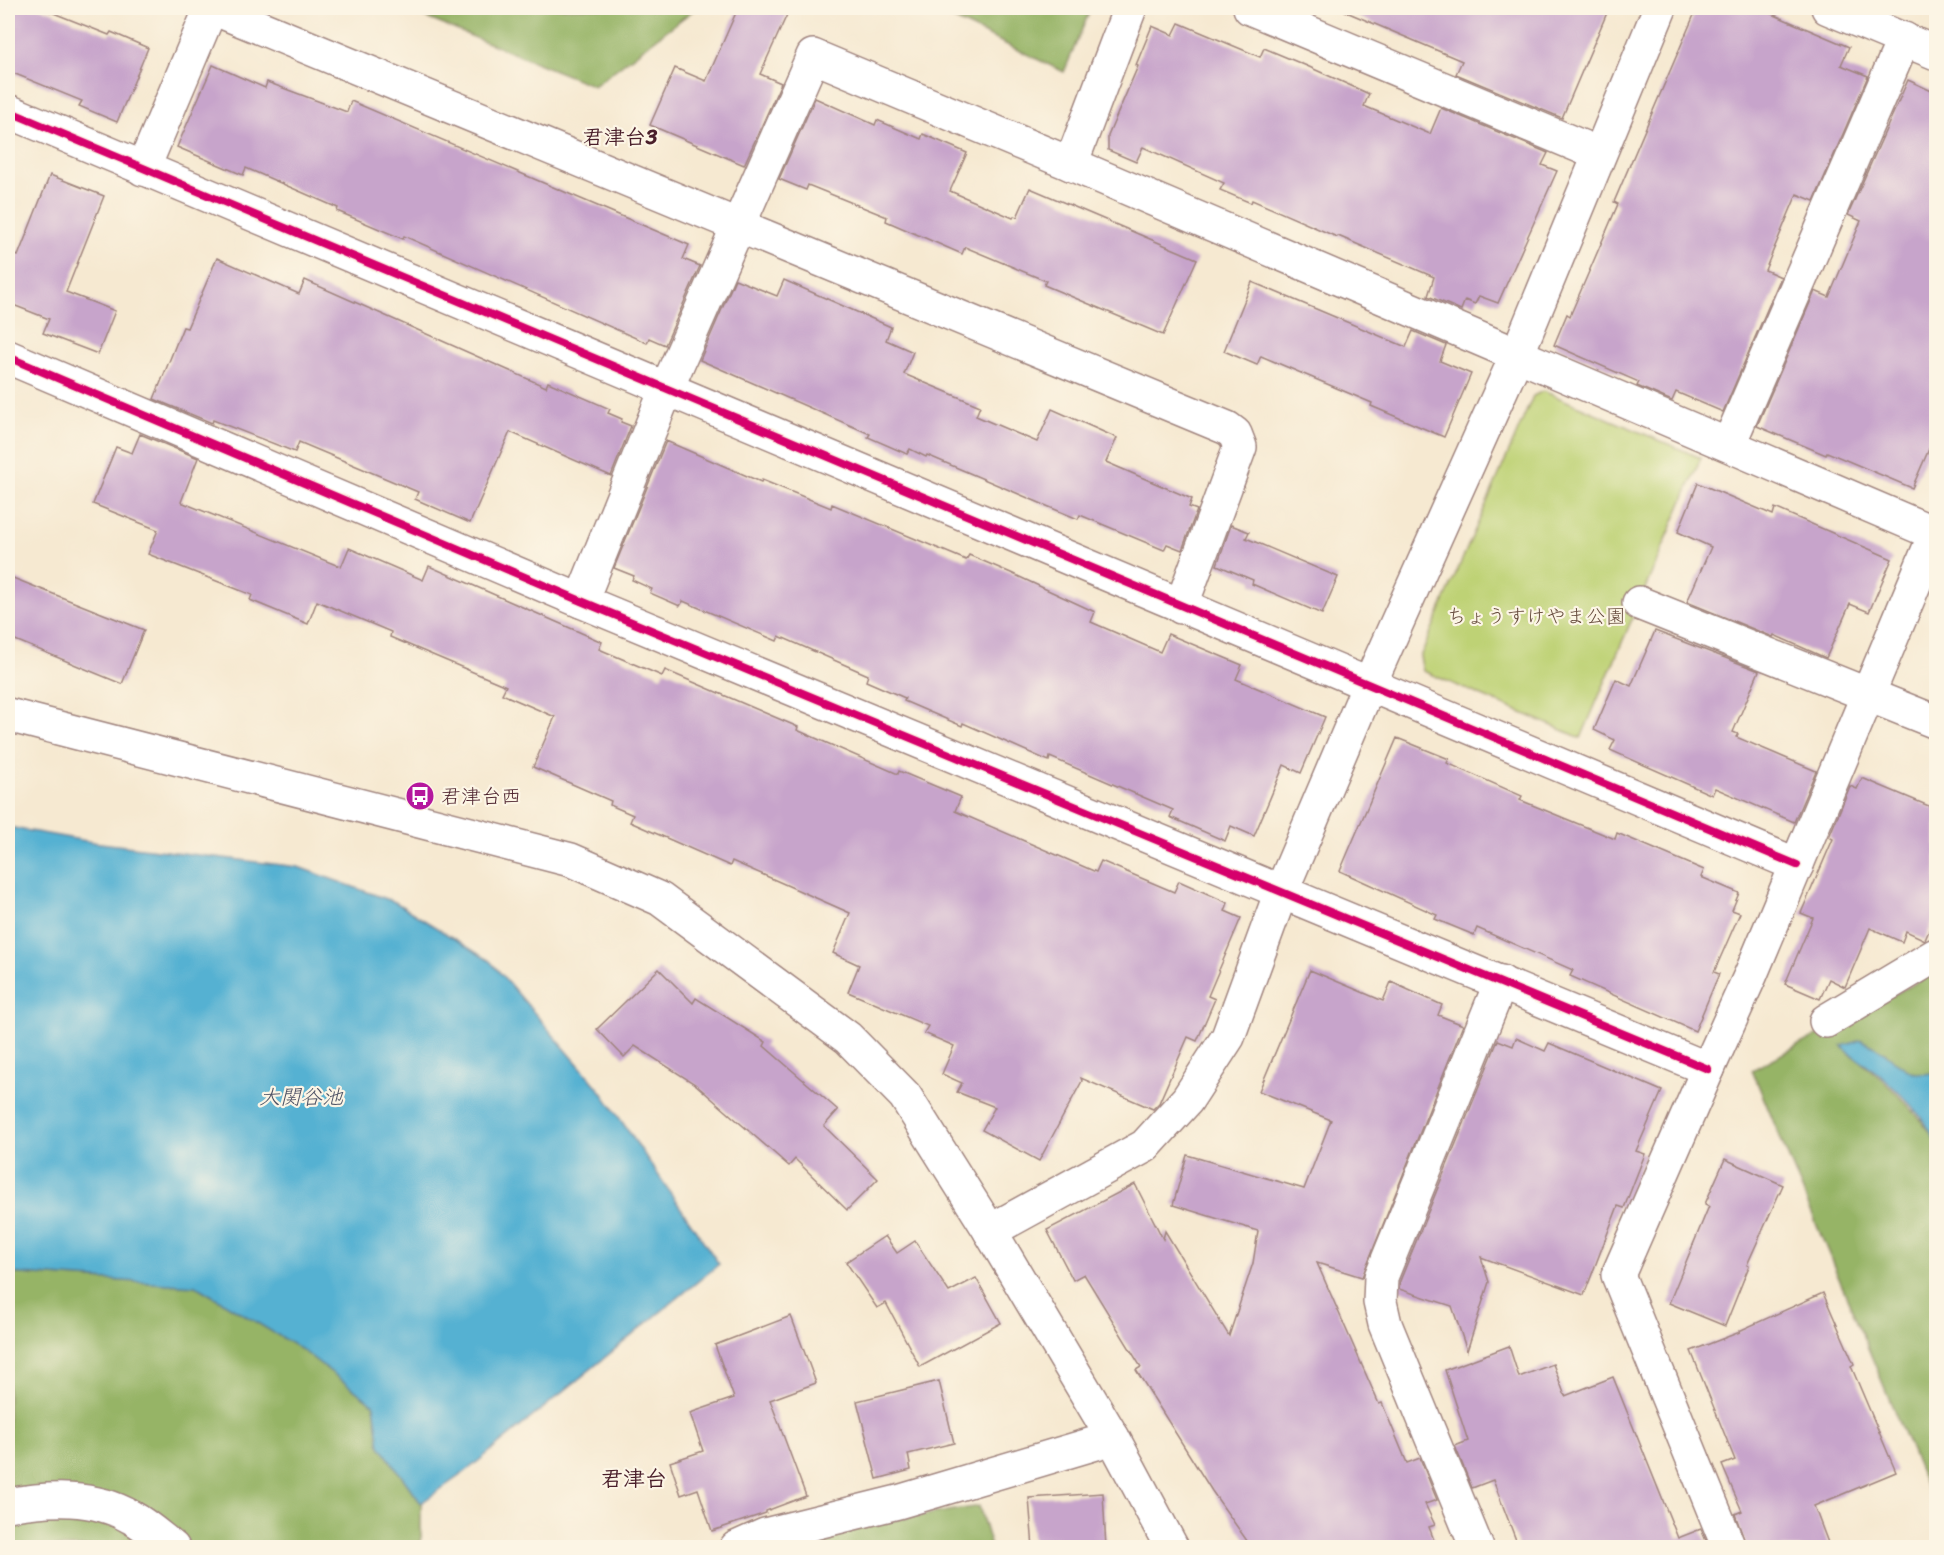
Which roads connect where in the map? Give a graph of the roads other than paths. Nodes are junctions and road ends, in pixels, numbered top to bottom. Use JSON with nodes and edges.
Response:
{"nodes":[{"id":1,"x":212,"y":8,"type":"edge"},
{"id":2,"x":1130,"y":8,"type":"edge"},
{"id":3,"x":1250,"y":8,"type":"edge"},
{"id":4,"x":1660,"y":8,"type":"edge"},
{"id":5,"x":1828,"y":8,"type":"edge"},
{"id":6,"x":1904,"y":39,"type":"junction"},
{"id":7,"x":1936,"y":53,"type":"edge"},
{"id":8,"x":8,"y":111,"type":"edge"},
{"id":9,"x":1599,"y":154,"type":"junction"},
{"id":10,"x":1071,"y":164,"type":"junction"},
{"id":11,"x":143,"y":169,"type":"junction"},
{"id":12,"x":739,"y":226,"type":"junction"},
{"id":13,"x":1517,"y":355,"type":"junction"},
{"id":14,"x":8,"y":357,"type":"edge"},
{"id":15,"x":666,"y":390,"type":"junction"},
{"id":16,"x":1729,"y":444,"type":"junction"},
{"id":17,"x":1936,"y":533,"type":"edge"},
{"id":18,"x":581,"y":602,"type":"junction"},
{"id":19,"x":1639,"y":603,"type":"dead end"},
{"id":20,"x":1181,"y":606,"type":"junction"},
{"id":21,"x":1368,"y":685,"type":"junction"},
{"id":22,"x":1869,"y":694,"type":"junction"},
{"id":23,"x":8,"y":715,"type":"edge"},
{"id":24,"x":1936,"y":722,"type":"edge"},
{"id":25,"x":1797,"y":865,"type":"junction"},
{"id":26,"x":1281,"y":892,"type":"junction"},
{"id":27,"x":1936,"y":955,"type":"edge"},
{"id":28,"x":1501,"y":982,"type":"junction"},
{"id":29,"x":1826,"y":1021,"type":"dead end"},
{"id":30,"x":1708,"y":1069,"type":"junction"},
{"id":31,"x":990,"y":1231,"type":"junction"},
{"id":32,"x":1113,"y":1438,"type":"junction"},
{"id":33,"x":8,"y":1505,"type":"edge"},
{"id":34,"x":173,"y":1548,"type":"edge"},
{"id":35,"x":736,"y":1548,"type":"edge"},
{"id":36,"x":1172,"y":1548,"type":"edge"},
{"id":37,"x":1477,"y":1548,"type":"edge"},
{"id":38,"x":1729,"y":1548,"type":"edge"}],
"edges":[{"from":1,"to":11,"type":"street"},
{"from":1,"to":12,"type":"street"},
{"from":2,"to":10,"type":"street"},
{"from":3,"to":9,"type":"street"},
{"from":4,"to":9,"type":"street"},
{"from":5,"to":6,"type":"street"},
{"from":6,"to":7,"type":"street"},
{"from":6,"to":16,"type":"street"},
{"from":8,"to":11,"type":"street"},
{"from":9,"to":13,"type":"street"},
{"from":10,"to":12,"type":"street"},
{"from":10,"to":13,"type":"street"},
{"from":11,"to":15,"type":"street"},
{"from":12,"to":15,"type":"street"},
{"from":12,"to":20,"type":"street"},
{"from":13,"to":16,"type":"street"},
{"from":13,"to":21,"type":"street"},
{"from":14,"to":18,"type":"street"},
{"from":15,"to":18,"type":"street"},
{"from":15,"to":20,"type":"street"},
{"from":16,"to":17,"type":"street"},
{"from":17,"to":22,"type":"street"},
{"from":18,"to":26,"type":"street"},
{"from":19,"to":22,"type":"street"},
{"from":20,"to":21,"type":"street"},
{"from":21,"to":25,"type":"street"},
{"from":21,"to":26,"type":"street"},
{"from":22,"to":24,"type":"street"},
{"from":22,"to":25,"type":"street"},
{"from":23,"to":31,"type":"street"},
{"from":25,"to":30,"type":"street"},
{"from":26,"to":28,"type":"street"},
{"from":26,"to":31,"type":"street"},
{"from":27,"to":29,"type":"street"},
{"from":28,"to":30,"type":"street"},
{"from":28,"to":37,"type":"street"},
{"from":30,"to":38,"type":"street"},
{"from":31,"to":32,"type":"street"},
{"from":32,"to":35,"type":"street"},
{"from":32,"to":36,"type":"street"},
{"from":33,"to":34,"type":"street"}]}
